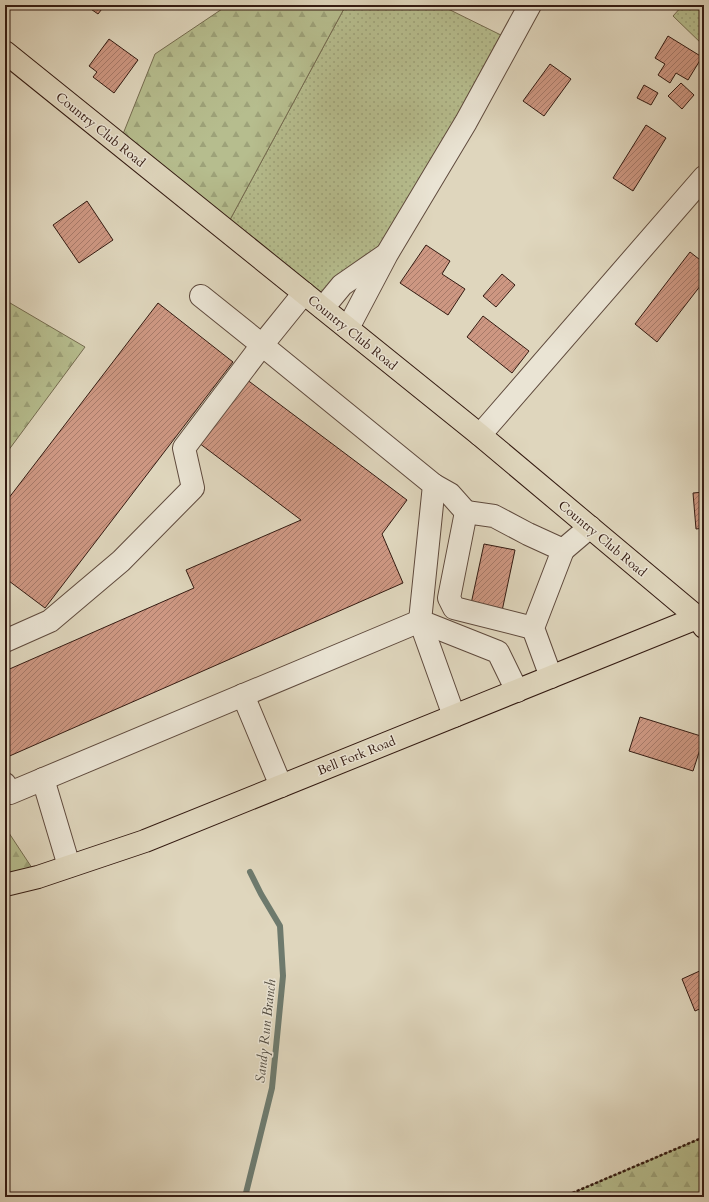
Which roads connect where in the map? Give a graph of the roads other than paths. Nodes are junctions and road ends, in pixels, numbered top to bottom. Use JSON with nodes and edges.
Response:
{"nodes":[{"id":1,"x":530,"y":5,"type":"edge"},
{"id":2,"x":5,"y":52,"type":"edge"},
{"id":3,"x":704,"y":177,"type":"edge"},
{"id":4,"x":387,"y":254,"type":"junction"},
{"id":5,"x":304,"y":293,"type":"junction"},
{"id":6,"x":201,"y":296,"type":"dead end"},
{"id":7,"x":323,"y":308,"type":"junction"},
{"id":8,"x":348,"y":328,"type":"junction"},
{"id":9,"x":262,"y":345,"type":"junction"},
{"id":10,"x":480,"y":435,"type":"junction"},
{"id":11,"x":434,"y":485,"type":"junction"},
{"id":12,"x":466,"y":512,"type":"junction"},
{"id":13,"x":590,"y":527,"type":"junction"},
{"id":14,"x":563,"y":550,"type":"junction"},
{"id":15,"x":702,"y":620,"type":"edge"},
{"id":16,"x":420,"y":622,"type":"junction"},
{"id":17,"x":533,"y":628,"type":"junction"},
{"id":18,"x":5,"y":641,"type":"edge"},
{"id":19,"x":551,"y":677,"type":"junction"},
{"id":20,"x":518,"y":691,"type":"junction"},
{"id":21,"x":243,"y":695,"type":"junction"},
{"id":22,"x":454,"y":716,"type":"junction"},
{"id":23,"x":42,"y":779,"type":"junction"},
{"id":24,"x":5,"y":784,"type":"edge"},
{"id":25,"x":281,"y":786,"type":"junction"},
{"id":26,"x":69,"y":866,"type":"junction"},
{"id":27,"x":5,"y":885,"type":"edge"}],
"edges":[{"from":1,"to":4,"type":"street"},
{"from":2,"to":5,"type":"main road","name":"Country Club Road"},
{"from":3,"to":10,"type":"street"},
{"from":4,"to":7,"type":"street"},
{"from":4,"to":8,"type":"street"},
{"from":5,"to":7,"type":"main road","name":"Country Club Road"},
{"from":5,"to":9,"type":"street"},
{"from":6,"to":9,"type":"street"},
{"from":7,"to":8,"type":"main road","name":"Country Club Road"},
{"from":8,"to":10,"type":"main road","name":"Country Club Road"},
{"from":9,"to":11,"type":"street"},
{"from":9,"to":18,"type":"street"},
{"from":10,"to":13,"type":"main road","name":"Country Club Road"},
{"from":11,"to":12,"type":"street"},
{"from":11,"to":16,"type":"street"},
{"from":12,"to":14,"type":"street"},
{"from":12,"to":17,"type":"street"},
{"from":13,"to":14,"type":"street"},
{"from":13,"to":15,"type":"main road","name":"Country Club Road"},
{"from":14,"to":17,"type":"street"},
{"from":15,"to":19,"type":"main road","name":"Bell Fork Road"},
{"from":16,"to":20,"type":"street"},
{"from":16,"to":21,"type":"street"},
{"from":16,"to":22,"type":"street"},
{"from":17,"to":19,"type":"street"},
{"from":19,"to":20,"type":"main road","name":"Bell Fork Road"},
{"from":20,"to":22,"type":"main road","name":"Bell Fork Road"},
{"from":21,"to":23,"type":"street"},
{"from":21,"to":25,"type":"street"},
{"from":22,"to":25,"type":"main road","name":"Bell Fork Road"},
{"from":23,"to":24,"type":"street"},
{"from":23,"to":26,"type":"street"},
{"from":25,"to":26,"type":"main road","name":"Bell Fork Road"},
{"from":26,"to":27,"type":"main road","name":"Bell Fork Road"}]}
